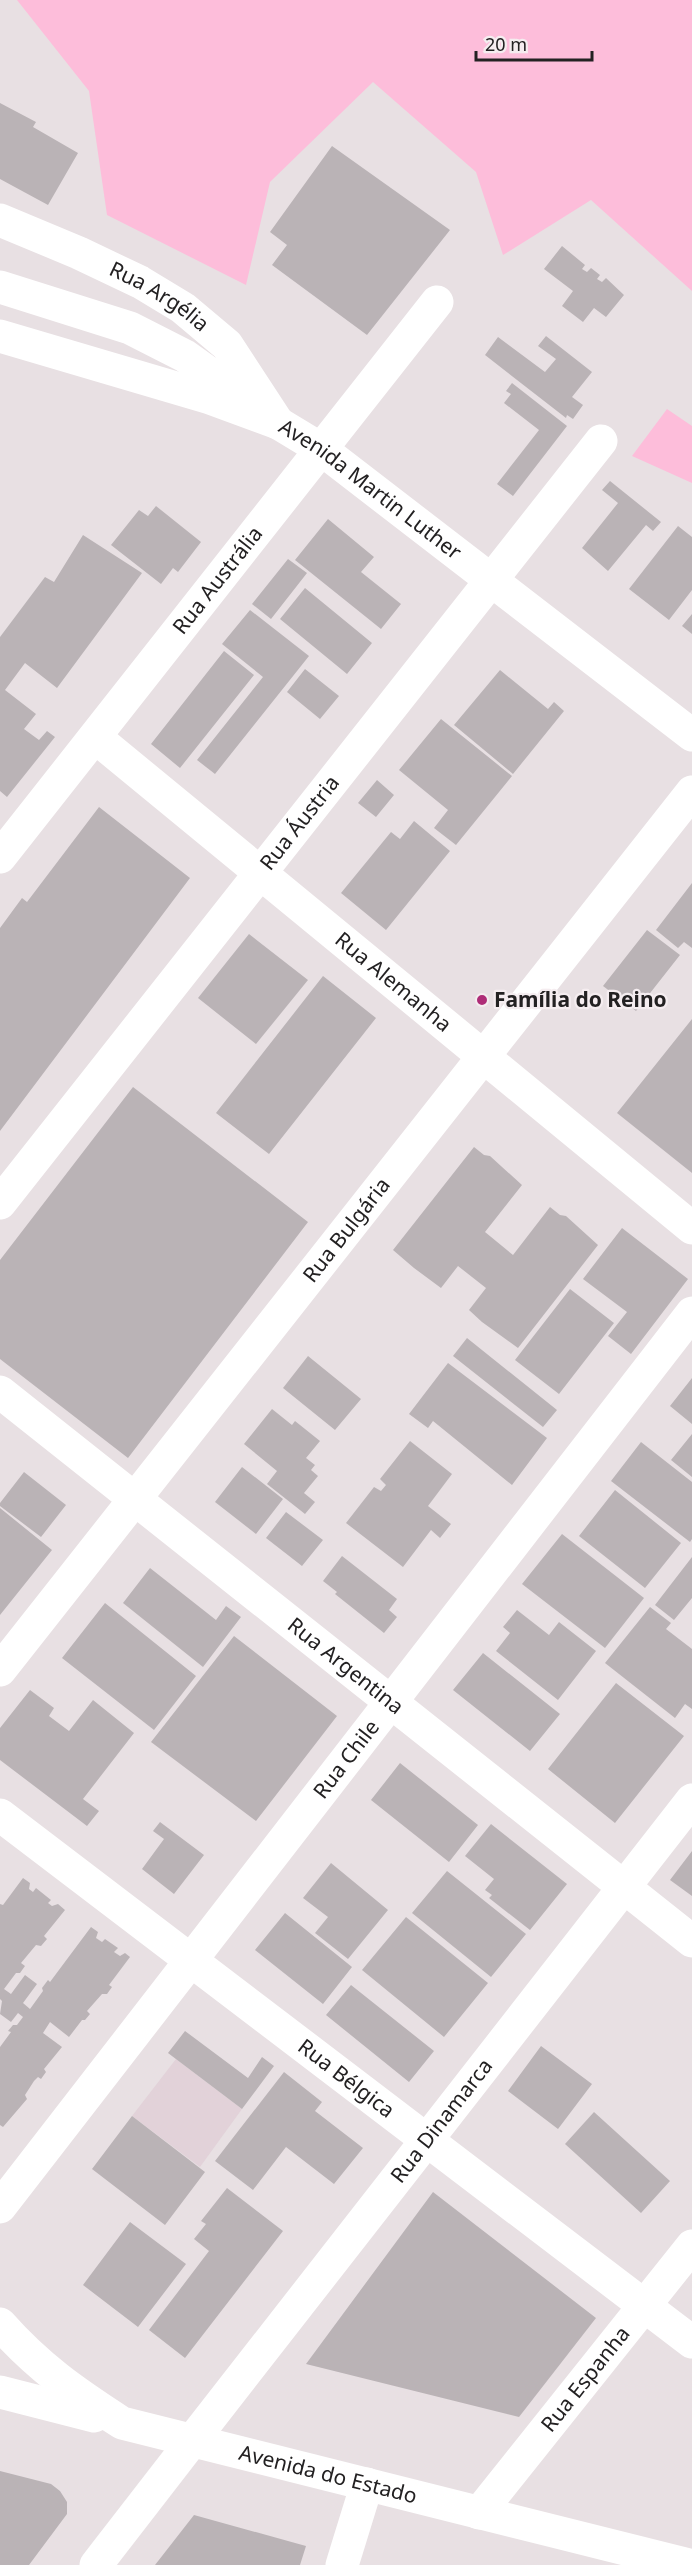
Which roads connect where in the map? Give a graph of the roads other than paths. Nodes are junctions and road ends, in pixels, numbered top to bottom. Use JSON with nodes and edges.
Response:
{"nodes":[{"id":1,"x":0,"y":220,"type":"edge"},
{"id":2,"x":0,"y":287,"type":"edge"},
{"id":3,"x":437,"y":302,"type":"dead end"},
{"id":4,"x":0,"y":336,"type":"edge"},
{"id":5,"x":278,"y":423,"type":"junction"},
{"id":6,"x":601,"y":441,"type":"dead end"},
{"id":7,"x":321,"y":449,"type":"junction"},
{"id":8,"x":492,"y":579,"type":"junction"},
{"id":9,"x":692,"y":735,"type":"edge"},
{"id":10,"x":95,"y":736,"type":"junction"},
{"id":11,"x":692,"y":792,"type":"edge"},
{"id":12,"x":0,"y":857,"type":"edge"},
{"id":13,"x":261,"y":872,"type":"junction"},
{"id":14,"x":483,"y":1056,"type":"junction"},
{"id":15,"x":0,"y":1203,"type":"edge"},
{"id":16,"x":692,"y":1228,"type":"edge"},
{"id":17,"x":692,"y":1313,"type":"edge"},
{"id":18,"x":0,"y":1392,"type":"edge"},
{"id":19,"x":135,"y":1499,"type":"junction"},
{"id":20,"x":0,"y":1670,"type":"edge"},
{"id":21,"x":391,"y":1702,"type":"junction"},
{"id":22,"x":692,"y":1800,"type":"edge"},
{"id":23,"x":0,"y":1815,"type":"edge"},
{"id":24,"x":624,"y":1888,"type":"junction"},
{"id":25,"x":692,"y":1941,"type":"edge"},
{"id":26,"x":190,"y":1960,"type":"junction"},
{"id":27,"x":427,"y":2140,"type":"junction"},
{"id":28,"x":0,"y":2207,"type":"edge"},
{"id":29,"x":692,"y":2246,"type":"edge"},
{"id":30,"x":645,"y":2307,"type":"junction"},
{"id":31,"x":0,"y":2324,"type":"edge"},
{"id":32,"x":692,"y":2342,"type":"edge"},
{"id":33,"x":0,"y":2392,"type":"edge"},
{"id":34,"x":122,"y":2423,"type":"junction"},
{"id":35,"x":192,"y":2441,"type":"junction"},
{"id":36,"x":367,"y":2484,"type":"junction"},
{"id":37,"x":479,"y":2513,"type":"junction"},
{"id":38,"x":96,"y":2565,"type":"edge"},
{"id":39,"x":342,"y":2565,"type":"edge"},
{"id":40,"x":688,"y":2565,"type":"edge"}],
"edges":[{"from":1,"to":5,"type":"street","name":"Rua Argélia"},
{"from":2,"to":5,"type":"street"},
{"from":3,"to":7,"type":"street","name":"Rua Austrália"},
{"from":4,"to":5,"type":"street","name":"Avenida Martin Luther"},
{"from":5,"to":7,"type":"street","name":"Avenida Martin Luther"},
{"from":6,"to":8,"type":"street","name":"Rua Áustria"},
{"from":7,"to":8,"type":"street","name":"Avenida Martin Luther"},
{"from":7,"to":10,"type":"street","name":"Rua Austrália"},
{"from":8,"to":9,"type":"street","name":"Avenida Martin Luther"},
{"from":8,"to":13,"type":"street","name":"Rua Áustria"},
{"from":10,"to":12,"type":"street","name":"Rua Austrália"},
{"from":10,"to":13,"type":"street","name":"Rua Alemanha"},
{"from":11,"to":14,"type":"street","name":"Rua Bulgária"},
{"from":13,"to":14,"type":"street","name":"Rua Alemanha"},
{"from":13,"to":15,"type":"street","name":"Rua Áustria"},
{"from":14,"to":16,"type":"street","name":"Rua Alemanha"},
{"from":14,"to":19,"type":"street","name":"Rua Bulgária"},
{"from":17,"to":21,"type":"street","name":"Rua Chile"},
{"from":18,"to":19,"type":"street","name":"Rua Argentina"},
{"from":19,"to":20,"type":"street","name":"Rua Bulgária"},
{"from":19,"to":21,"type":"street","name":"Rua Argentina"},
{"from":21,"to":24,"type":"street","name":"Rua Argentina"},
{"from":21,"to":26,"type":"street","name":"Rua Chile"},
{"from":22,"to":24,"type":"street","name":"Rua Dinamarca"},
{"from":23,"to":26,"type":"street","name":"Rua Bélgica"},
{"from":24,"to":25,"type":"street","name":"Rua Argentina"},
{"from":24,"to":27,"type":"street","name":"Rua Dinamarca"},
{"from":26,"to":27,"type":"street","name":"Rua Bélgica"},
{"from":26,"to":28,"type":"street","name":"Rua Chile"},
{"from":27,"to":30,"type":"street","name":"Rua Bélgica"},
{"from":27,"to":35,"type":"street","name":"Rua Dinamarca"},
{"from":29,"to":30,"type":"street","name":"Rua Espanha"},
{"from":30,"to":32,"type":"street","name":"Rua Bélgica"},
{"from":30,"to":37,"type":"street","name":"Rua Espanha"},
{"from":31,"to":34,"type":"street","name":"Avenida do Estado"},
{"from":33,"to":34,"type":"street"},
{"from":34,"to":35,"type":"street","name":"Avenida do Estado"},
{"from":35,"to":36,"type":"street","name":"Avenida do Estado"},
{"from":35,"to":38,"type":"street","name":"Rua Dinamarca"},
{"from":36,"to":37,"type":"street","name":"Avenida do Estado"},
{"from":36,"to":39,"type":"street"},
{"from":37,"to":40,"type":"street","name":"Avenida do Estado"}]}
